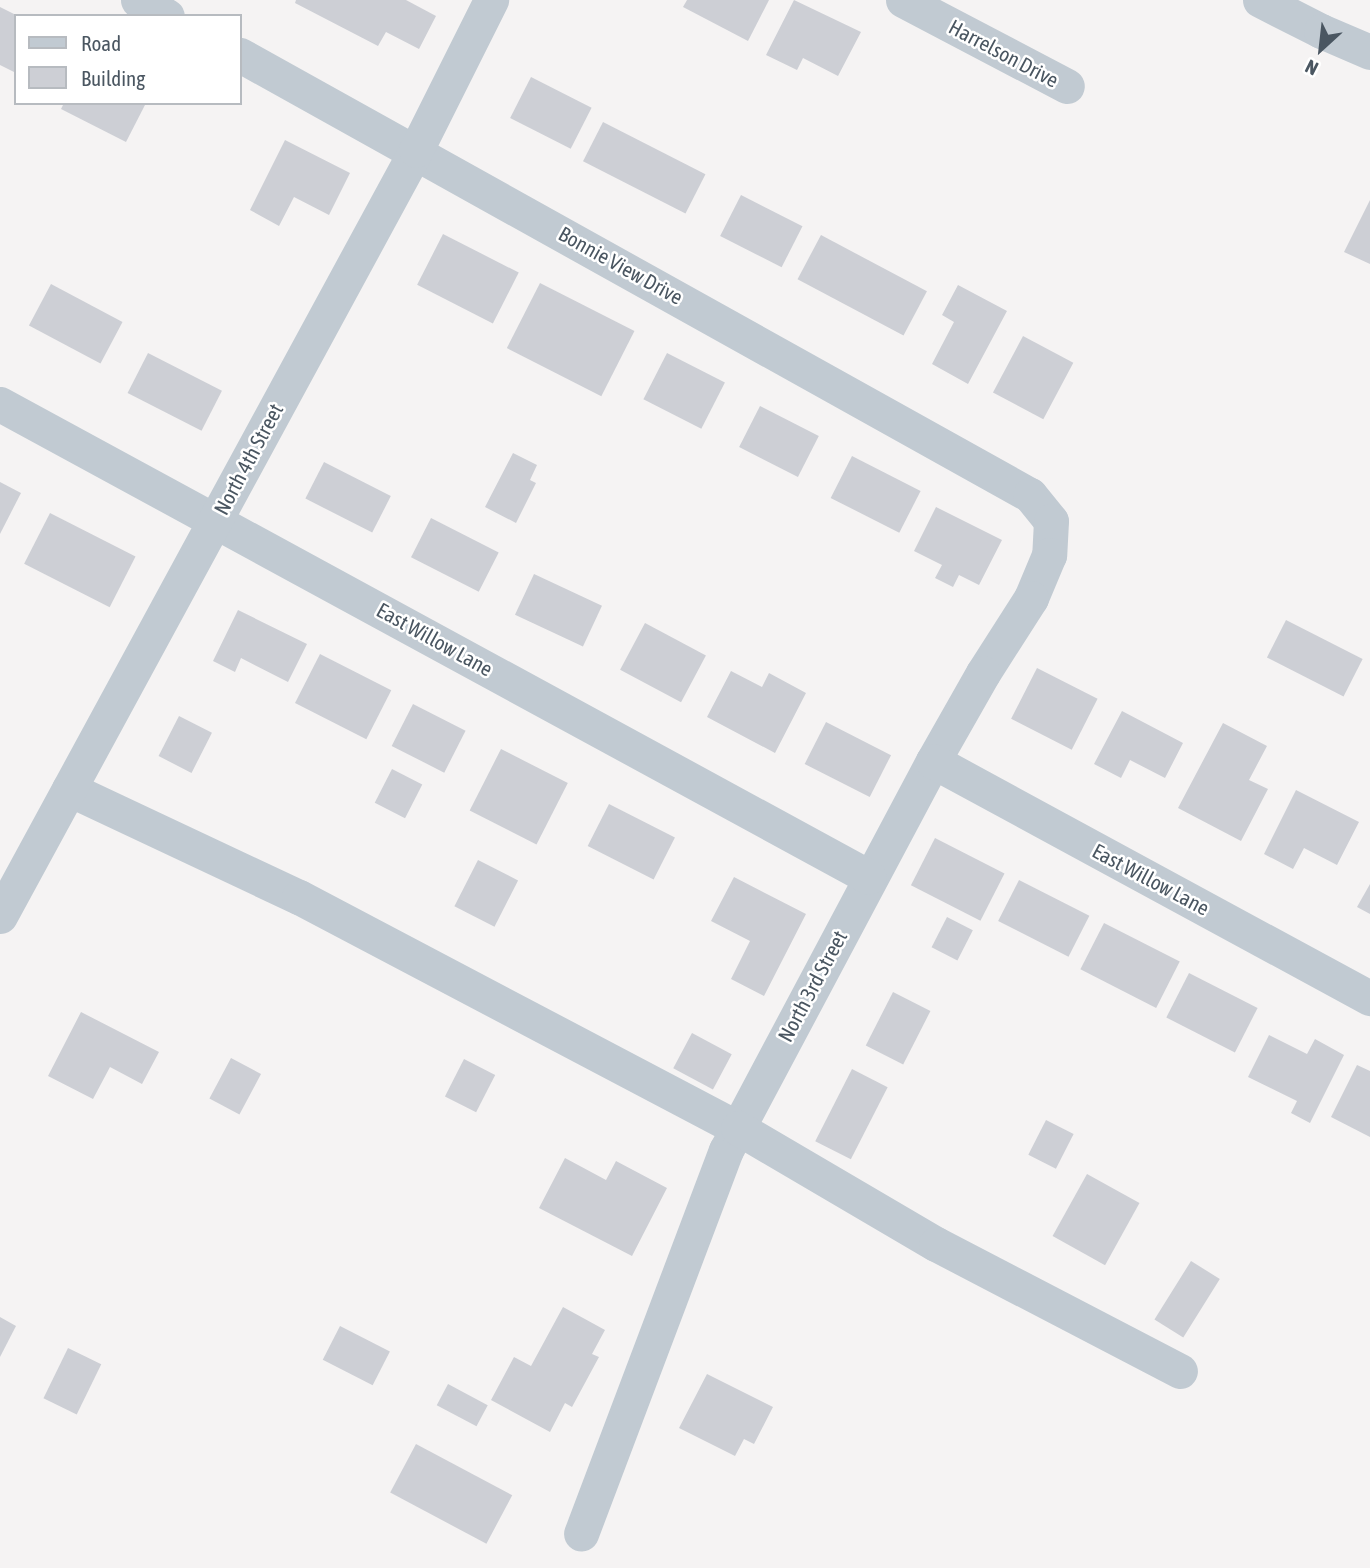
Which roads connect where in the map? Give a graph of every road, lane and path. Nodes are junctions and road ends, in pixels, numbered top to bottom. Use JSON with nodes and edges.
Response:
{"nodes":[{"id":1,"x":138,"y":0,"type":"edge"},
{"id":2,"x":491,"y":0,"type":"edge"},
{"id":3,"x":903,"y":0,"type":"edge"},
{"id":4,"x":1260,"y":0,"type":"edge"},
{"id":5,"x":163,"y":14,"type":"edge"},
{"id":6,"x":1370,"y":52,"type":"edge"},
{"id":7,"x":242,"y":56,"type":"edge"},
{"id":8,"x":1067,"y":86,"type":"dead end"},
{"id":9,"x":416,"y":150,"type":"junction"},
{"id":10,"x":0,"y":404,"type":"edge"},
{"id":11,"x":1000,"y":478,"type":"joint"},
{"id":12,"x":216,"y":519,"type":"junction"},
{"id":13,"x":933,"y":761,"type":"junction"},
{"id":14,"x":69,"y":789,"type":"junction"},
{"id":15,"x":869,"y":877,"type":"junction"},
{"id":16,"x":0,"y":916,"type":"edge"},
{"id":17,"x":1370,"y":998,"type":"edge"},
{"id":18,"x":738,"y":1128,"type":"junction"},
{"id":19,"x":1180,"y":1371,"type":"dead end"},
{"id":20,"x":581,"y":1533,"type":"dead end"}],
"edges":[{"from":1,"to":5,"type":"street"},
{"from":2,"to":9,"type":"street","name":"North 4th Street"},
{"from":3,"to":8,"type":"street","name":"Harrelson Drive"},
{"from":4,"to":6,"type":"street"},
{"from":7,"to":9,"type":"street","name":"Bonnie View Drive"},
{"from":9,"to":11,"type":"street","name":"Bonnie View Drive"},
{"from":9,"to":12,"type":"street","name":"North 4th Street"},
{"from":10,"to":12,"type":"street","name":"East Willow Lane"},
{"from":11,"to":13,"type":"street","name":"North 3rd Street"},
{"from":12,"to":14,"type":"street","name":"North 4th Street"},
{"from":12,"to":15,"type":"street","name":"East Willow Lane"},
{"from":13,"to":15,"type":"street","name":"North 3rd Street"},
{"from":13,"to":17,"type":"street","name":"East Willow Lane"},
{"from":14,"to":16,"type":"street","name":"North 4th Street"},
{"from":14,"to":18,"type":"street"},
{"from":15,"to":18,"type":"street","name":"North 3rd Street"},
{"from":18,"to":19,"type":"street"},
{"from":18,"to":20,"type":"street","name":"North 3rd Street"}]}
